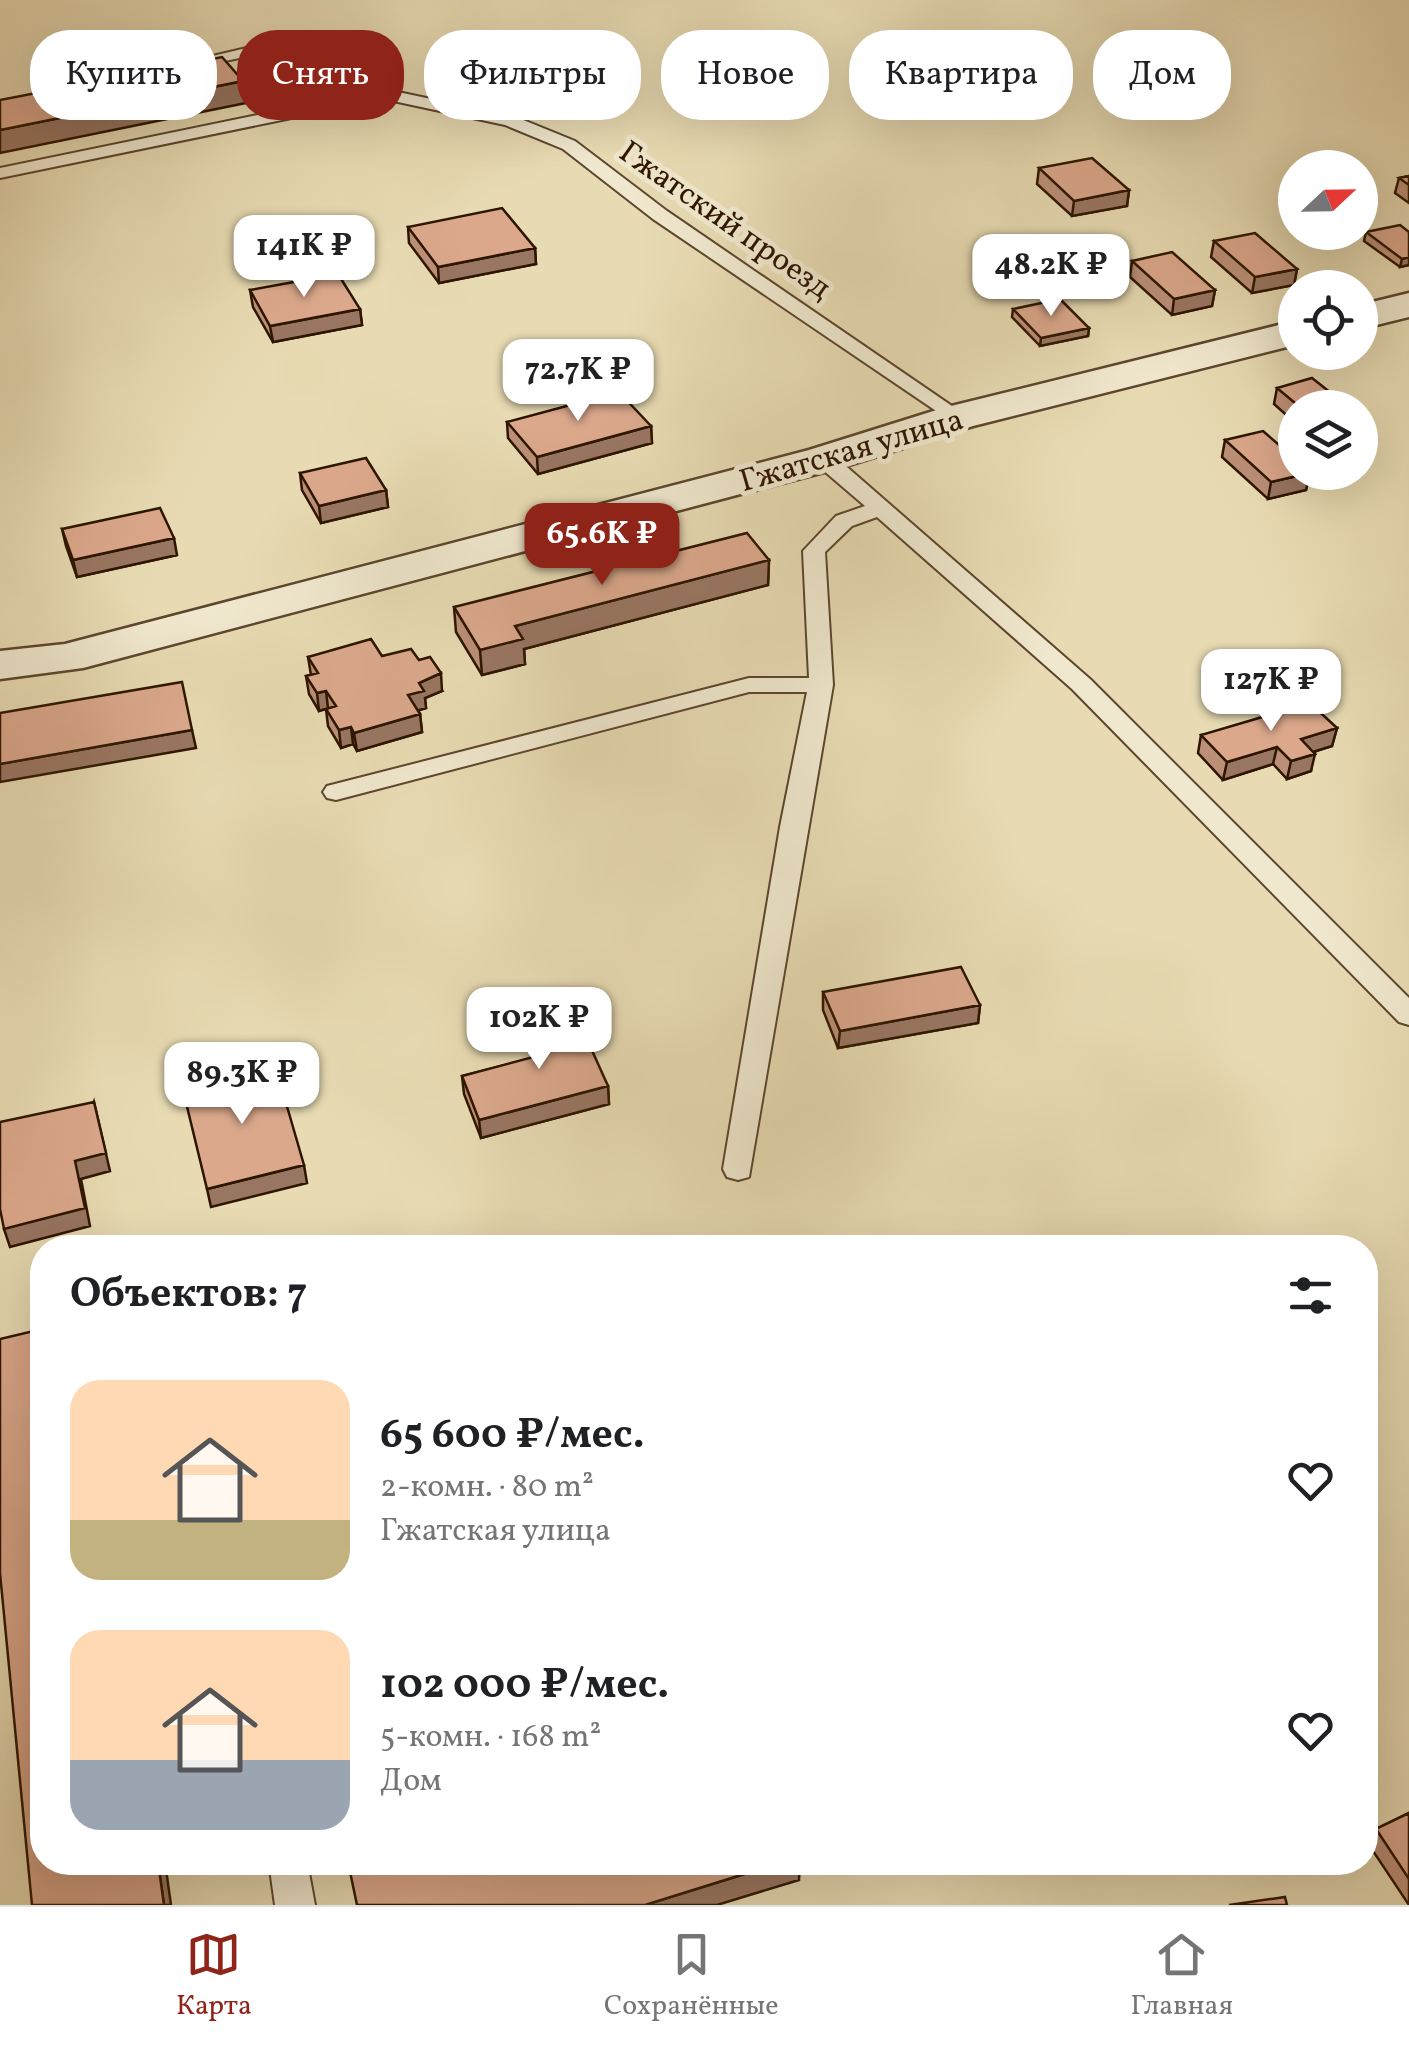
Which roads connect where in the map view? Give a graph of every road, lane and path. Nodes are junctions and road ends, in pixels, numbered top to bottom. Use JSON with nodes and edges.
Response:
{"nodes":[{"id":1,"x":0,"y":173,"type":"edge"},
{"id":2,"x":1409,"y":304,"type":"edge"},
{"id":3,"x":1378,"y":312,"type":"edge"},
{"id":4,"x":1278,"y":337,"type":"edge"},
{"id":5,"x":958,"y":417,"type":"junction"},
{"id":6,"x":824,"y":458,"type":"junction"},
{"id":7,"x":880,"y":508,"type":"junction"},
{"id":8,"x":0,"y":665,"type":"edge"},
{"id":9,"x":821,"y":685,"type":"junction"},
{"id":10,"x":336,"y":792,"type":"dead end"},
{"id":11,"x":1409,"y":1015,"type":"edge"},
{"id":12,"x":738,"y":1170,"type":"dead end"},
{"id":13,"x":290,"y":1875,"type":"edge"},
{"id":14,"x":295,"y":1905,"type":"edge"}],
"edges":[{"from":1,"to":5,"type":"lane","name":"Гжатский проезд"},
{"from":2,"to":3,"type":"street"},
{"from":4,"to":5,"type":"street","name":"Гжатская улица"},
{"from":5,"to":6,"type":"street","name":"Гжатская улица"},
{"from":6,"to":7,"type":"lane"},
{"from":6,"to":8,"type":"street","name":"Гжатская улица"},
{"from":7,"to":9,"type":"lane"},
{"from":7,"to":11,"type":"lane"},
{"from":9,"to":10,"type":"lane"},
{"from":9,"to":12,"type":"lane"},
{"from":13,"to":14,"type":"lane"}]}
